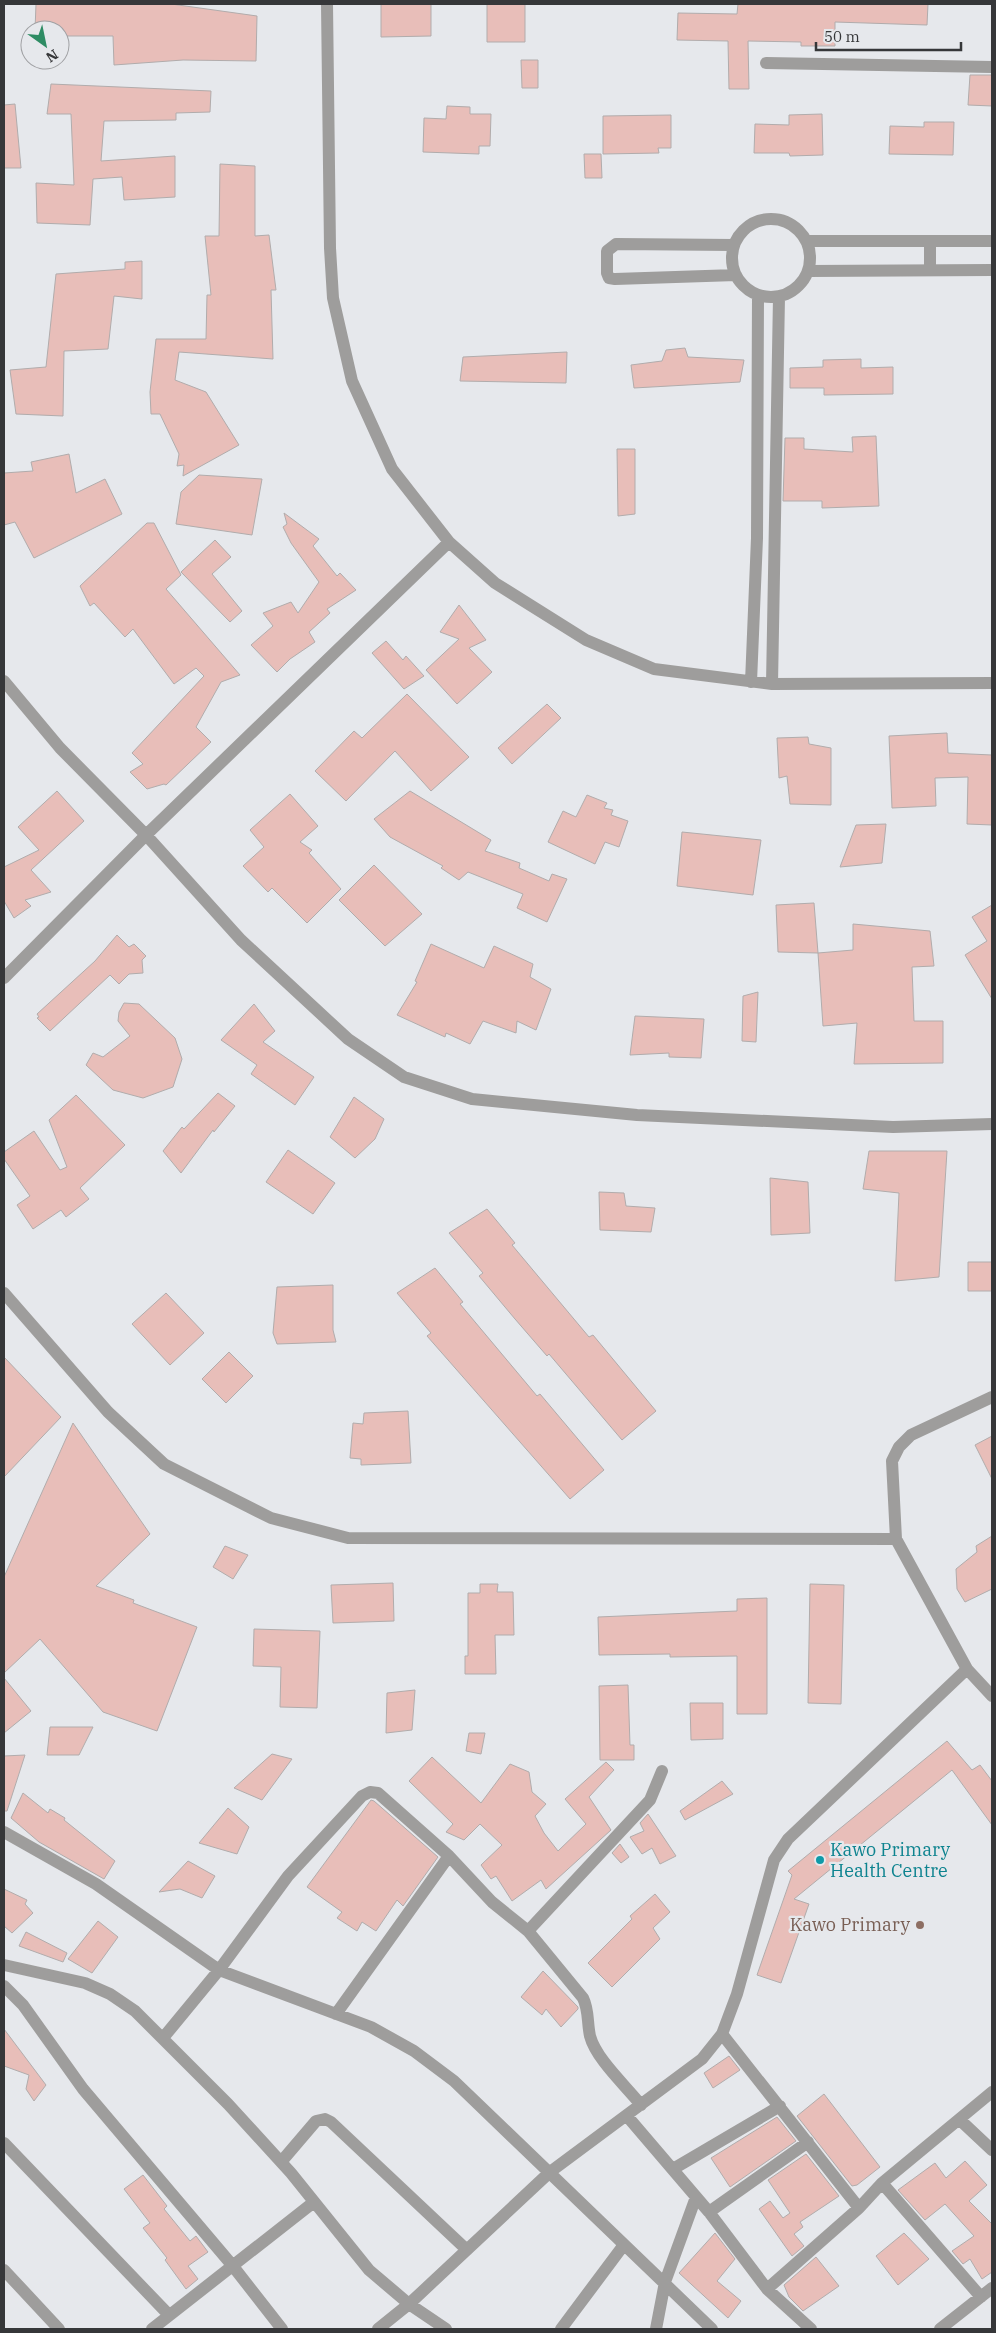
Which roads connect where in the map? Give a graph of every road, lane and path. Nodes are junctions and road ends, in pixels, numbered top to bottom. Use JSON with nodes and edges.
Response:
{"nodes":[{"id":1,"x":327,"y":4,"type":"edge"},
{"id":2,"x":766,"y":63,"type":"dead end"},
{"id":3,"x":992,"y":67,"type":"edge"},
{"id":4,"x":807,"y":241,"type":"junction"},
{"id":5,"x":930,"y":241,"type":"junction"},
{"id":6,"x":992,"y":241,"type":"edge"},
{"id":7,"x":734,"y":245,"type":"junction"},
{"id":8,"x":930,"y":270,"type":"junction"},
{"id":9,"x":992,"y":270,"type":"edge"},
{"id":10,"x":809,"y":271,"type":"junction"},
{"id":11,"x":736,"y":275,"type":"junction"},
{"id":12,"x":758,"y":295,"type":"junction"},
{"id":13,"x":779,"y":297,"type":"junction"},
{"id":14,"x":757,"y":348,"type":"junction"},
{"id":15,"x":778,"y":349,"type":"junction"},
{"id":16,"x":757,"y":538,"type":"junction"},
{"id":17,"x":776,"y":538,"type":"junction"},
{"id":18,"x":449,"y":542,"type":"junction"},
{"id":19,"x":4,"y":681,"type":"edge"},
{"id":20,"x":751,"y":682,"type":"junction"},
{"id":21,"x":992,"y":683,"type":"edge"},
{"id":22,"x":772,"y":684,"type":"junction"},
{"id":23,"x":146,"y":835,"type":"junction"},
{"id":24,"x":4,"y":978,"type":"edge"},
{"id":25,"x":992,"y":1124,"type":"edge"},
{"id":26,"x":4,"y":1294,"type":"edge"},
{"id":27,"x":992,"y":1396,"type":"edge"},
{"id":28,"x":896,"y":1539,"type":"junction"},
{"id":29,"x":967,"y":1669,"type":"junction"},
{"id":30,"x":992,"y":1696,"type":"edge"},
{"id":31,"x":662,"y":1772,"type":"dead end"},
{"id":32,"x":4,"y":1832,"type":"edge"},
{"id":33,"x":449,"y":1856,"type":"junction"},
{"id":34,"x":528,"y":1930,"type":"junction"},
{"id":35,"x":4,"y":1965,"type":"edge"},
{"id":36,"x":219,"y":1970,"type":"junction"},
{"id":37,"x":4,"y":1986,"type":"edge"},
{"id":38,"x":336,"y":2014,"type":"junction"},
{"id":39,"x":722,"y":2034,"type":"junction"},
{"id":40,"x":163,"y":2038,"type":"junction"},
{"id":41,"x":992,"y":2092,"type":"edge"},
{"id":42,"x":641,"y":2105,"type":"junction"},
{"id":43,"x":780,"y":2106,"type":"junction"},
{"id":44,"x":627,"y":2116,"type":"junction"},
{"id":45,"x":960,"y":2120,"type":"junction"},
{"id":46,"x":808,"y":2142,"type":"junction"},
{"id":47,"x":4,"y":2143,"type":"edge"},
{"id":48,"x":992,"y":2150,"type":"edge"},
{"id":49,"x":281,"y":2162,"type":"junction"},
{"id":50,"x":673,"y":2170,"type":"junction"},
{"id":51,"x":550,"y":2172,"type":"junction"},
{"id":52,"x":882,"y":2183,"type":"junction"},
{"id":53,"x":696,"y":2197,"type":"junction"},
{"id":54,"x":314,"y":2202,"type":"junction"},
{"id":55,"x":859,"y":2208,"type":"junction"},
{"id":56,"x":709,"y":2212,"type":"junction"},
{"id":57,"x":623,"y":2246,"type":"junction"},
{"id":58,"x":467,"y":2250,"type":"junction"},
{"id":59,"x":232,"y":2265,"type":"junction"},
{"id":60,"x":4,"y":2270,"type":"edge"},
{"id":61,"x":665,"y":2282,"type":"junction"},
{"id":62,"x":992,"y":2288,"type":"edge"},
{"id":63,"x":767,"y":2289,"type":"junction"},
{"id":64,"x":981,"y":2297,"type":"junction"},
{"id":65,"x":409,"y":2304,"type":"junction"},
{"id":66,"x":169,"y":2315,"type":"junction"},
{"id":67,"x":59,"y":2329,"type":"edge"},
{"id":68,"x":152,"y":2329,"type":"edge"},
{"id":69,"x":282,"y":2329,"type":"edge"},
{"id":70,"x":378,"y":2329,"type":"edge"},
{"id":71,"x":446,"y":2329,"type":"edge"},
{"id":72,"x":561,"y":2329,"type":"edge"},
{"id":73,"x":656,"y":2329,"type":"edge"},
{"id":74,"x":712,"y":2329,"type":"edge"},
{"id":75,"x":811,"y":2329,"type":"edge"},
{"id":76,"x":940,"y":2329,"type":"edge"}],
"edges":[{"from":1,"to":18,"type":"street"},
{"from":2,"to":3,"type":"street"},
{"from":4,"to":5,"type":"street"},
{"from":4,"to":7,"type":"street"},
{"from":4,"to":10,"type":"street"},
{"from":5,"to":6,"type":"street"},
{"from":5,"to":8,"type":"street"},
{"from":7,"to":11,"type":"street"},
{"from":7,"to":11,"type":"street"},
{"from":8,"to":9,"type":"street"},
{"from":8,"to":10,"type":"street"},
{"from":10,"to":13,"type":"street"},
{"from":11,"to":12,"type":"street"},
{"from":12,"to":13,"type":"street"},
{"from":12,"to":14,"type":"street"},
{"from":13,"to":15,"type":"street"},
{"from":14,"to":15,"type":"street"},
{"from":14,"to":16,"type":"street"},
{"from":15,"to":17,"type":"street"},
{"from":16,"to":17,"type":"street"},
{"from":16,"to":20,"type":"street"},
{"from":17,"to":22,"type":"street"},
{"from":18,"to":20,"type":"street"},
{"from":18,"to":23,"type":"street"},
{"from":19,"to":23,"type":"street"},
{"from":20,"to":22,"type":"street"},
{"from":21,"to":22,"type":"street"},
{"from":23,"to":24,"type":"street"},
{"from":23,"to":25,"type":"street"},
{"from":26,"to":28,"type":"street"},
{"from":27,"to":28,"type":"street"},
{"from":28,"to":29,"type":"street"},
{"from":29,"to":30,"type":"street"},
{"from":29,"to":39,"type":"street"},
{"from":31,"to":34,"type":"street"},
{"from":32,"to":36,"type":"street"},
{"from":33,"to":34,"type":"street"},
{"from":33,"to":36,"type":"street"},
{"from":33,"to":38,"type":"street"},
{"from":34,"to":42,"type":"street"},
{"from":35,"to":40,"type":"street"},
{"from":36,"to":38,"type":"street"},
{"from":36,"to":40,"type":"street"},
{"from":37,"to":59,"type":"street"},
{"from":38,"to":51,"type":"street"},
{"from":39,"to":42,"type":"street"},
{"from":39,"to":43,"type":"street"},
{"from":40,"to":49,"type":"street"},
{"from":41,"to":45,"type":"street"},
{"from":42,"to":44,"type":"street"},
{"from":43,"to":46,"type":"street"},
{"from":43,"to":50,"type":"street"},
{"from":44,"to":50,"type":"street"},
{"from":44,"to":51,"type":"street"},
{"from":45,"to":48,"type":"street"},
{"from":45,"to":52,"type":"street"},
{"from":46,"to":55,"type":"street"},
{"from":46,"to":56,"type":"street"},
{"from":47,"to":66,"type":"street"},
{"from":49,"to":54,"type":"street"},
{"from":49,"to":58,"type":"street"},
{"from":50,"to":53,"type":"street"},
{"from":51,"to":57,"type":"street"},
{"from":51,"to":58,"type":"street"},
{"from":52,"to":55,"type":"street"},
{"from":52,"to":64,"type":"street"},
{"from":53,"to":56,"type":"street"},
{"from":53,"to":61,"type":"street"},
{"from":54,"to":59,"type":"street"},
{"from":54,"to":65,"type":"street"},
{"from":55,"to":63,"type":"street"},
{"from":56,"to":63,"type":"street"},
{"from":57,"to":61,"type":"street"},
{"from":57,"to":72,"type":"street"},
{"from":58,"to":65,"type":"street"},
{"from":59,"to":66,"type":"street"},
{"from":59,"to":69,"type":"street"},
{"from":60,"to":67,"type":"street"},
{"from":61,"to":73,"type":"street"},
{"from":61,"to":74,"type":"street"},
{"from":62,"to":64,"type":"street"},
{"from":63,"to":75,"type":"street"},
{"from":64,"to":76,"type":"street"},
{"from":65,"to":70,"type":"street"},
{"from":65,"to":71,"type":"street"},
{"from":66,"to":68,"type":"street"}]}
